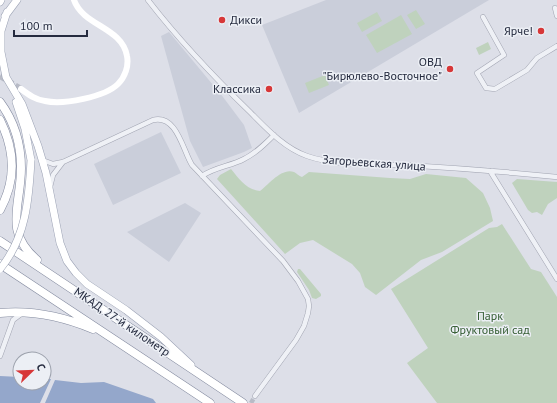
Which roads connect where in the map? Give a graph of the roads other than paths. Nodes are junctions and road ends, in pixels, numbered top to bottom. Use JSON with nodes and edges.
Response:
{"nodes":[{"id":1,"x":16,"y":0,"type":"edge"},
{"id":2,"x":74,"y":0,"type":"edge"},
{"id":3,"x":148,"y":0,"type":"edge"},
{"id":4,"x":555,"y":8,"type":"dead end"},
{"id":5,"x":7,"y":12,"type":"junction"},
{"id":6,"x":557,"y":16,"type":"edge"},
{"id":7,"x":483,"y":17,"type":"dead end"},
{"id":8,"x":0,"y":23,"type":"edge"},
{"id":9,"x":557,"y":46,"type":"edge"},
{"id":10,"x":6,"y":77,"type":"junction"},
{"id":11,"x":21,"y":90,"type":"tunnel mouth"},
{"id":12,"x":0,"y":102,"type":"edge"},
{"id":13,"x":0,"y":120,"type":"edge"},
{"id":14,"x":274,"y":135,"type":"junction"},
{"id":15,"x":42,"y":160,"type":"junction"},
{"id":16,"x":63,"y":162,"type":"junction"},
{"id":17,"x":490,"y":171,"type":"junction"},
{"id":18,"x":202,"y":176,"type":"junction"},
{"id":19,"x":557,"y":177,"type":"edge"},
{"id":20,"x":50,"y":191,"type":"junction"},
{"id":21,"x":0,"y":210,"type":"edge"},
{"id":22,"x":0,"y":241,"type":"edge"},
{"id":23,"x":0,"y":264,"type":"edge"},
{"id":24,"x":0,"y":269,"type":"edge"},
{"id":25,"x":557,"y":279,"type":"edge"},
{"id":26,"x":62,"y":282,"type":"junction"},
{"id":27,"x":0,"y":313,"type":"edge"},
{"id":28,"x":24,"y":313,"type":"junction"},
{"id":29,"x":118,"y":342,"type":"junction"},
{"id":30,"x":0,"y":356,"type":"edge"},
{"id":31,"x":201,"y":375,"type":"junction"},
{"id":32,"x":255,"y":396,"type":"tunnel mouth"},
{"id":33,"x":210,"y":403,"type":"edge"},
{"id":34,"x":243,"y":403,"type":"edge"}],
"edges":[{"from":1,"to":5,"type":"main road"},
{"from":2,"to":11,"type":"street"},
{"from":3,"to":14,"type":"street","name":"Загорьевская улица"},
{"from":4,"to":6,"type":"street"},
{"from":5,"to":8,"type":"main road"},
{"from":5,"to":10,"type":"main road"},
{"from":7,"to":9,"type":"street"},
{"from":10,"to":15,"type":"main road"},
{"from":10,"to":24,"type":"main road","bridge":true},
{"from":12,"to":26,"type":"highway"},
{"from":13,"to":21,"type":"highway"},
{"from":14,"to":17,"type":"street","name":"Загорьевская улица"},
{"from":14,"to":18,"type":"street"},
{"from":15,"to":16,"type":"street"},
{"from":15,"to":20,"type":"main road"},
{"from":16,"to":18,"type":"street"},
{"from":16,"to":20,"type":"street"},
{"from":17,"to":19,"type":"street","name":"Загорьевская улица"},
{"from":17,"to":25,"type":"street"},
{"from":18,"to":32,"type":"street"},
{"from":20,"to":31,"type":"main road"},
{"from":22,"to":26,"type":"highway","name":"МКАД, 27-й километр"},
{"from":23,"to":29,"type":"highway","name":"МКАД, 27-й километр"},
{"from":26,"to":31,"type":"highway","name":"МКАД, 27-й километр"},
{"from":27,"to":28,"type":"highway"},
{"from":28,"to":29,"type":"highway"},
{"from":28,"to":30,"type":"street"},
{"from":29,"to":33,"type":"highway","name":"МКАД, 27-й километр"},
{"from":31,"to":34,"type":"highway","name":"МКАД, 27-й километр"}]}
